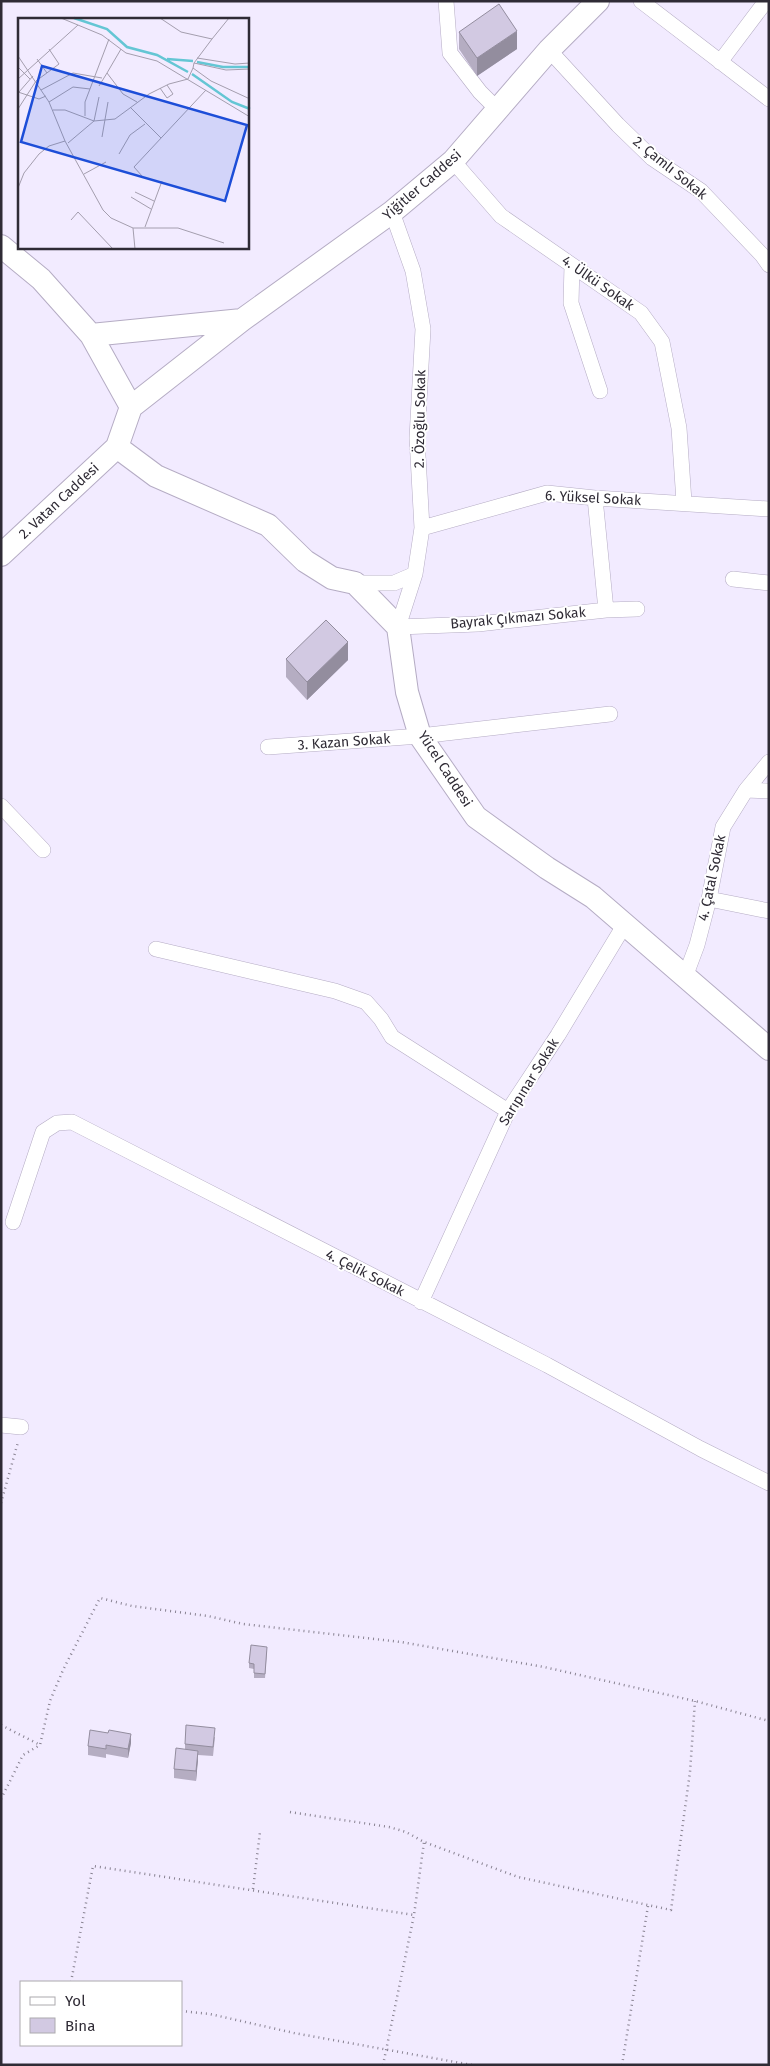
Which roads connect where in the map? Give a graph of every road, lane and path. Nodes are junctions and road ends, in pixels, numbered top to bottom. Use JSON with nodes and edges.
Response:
{"nodes":[{"id":1,"x":446,"y":1,"type":"edge"},
{"id":2,"x":598,"y":1,"type":"edge"},
{"id":3,"x":641,"y":1,"type":"edge"},
{"id":4,"x":766,"y":1,"type":"edge"},
{"id":5,"x":549,"y":50,"type":"junction"},
{"id":6,"x":720,"y":62,"type":"junction"},
{"id":7,"x":769,"y":99,"type":"edge"},
{"id":8,"x":497,"y":109,"type":"junction"},
{"id":9,"x":454,"y":161,"type":"junction"},
{"id":10,"x":392,"y":212,"type":"junction"},
{"id":11,"x":1,"y":246,"type":"edge"},
{"id":12,"x":572,"y":265,"type":"junction"},
{"id":13,"x":769,"y":265,"type":"edge"},
{"id":14,"x":242,"y":320,"type":"junction"},
{"id":15,"x":91,"y":335,"type":"junction"},
{"id":16,"x":600,"y":391,"type":"dead end"},
{"id":17,"x":130,"y":407,"type":"junction"},
{"id":18,"x":117,"y":447,"type":"junction"},
{"id":19,"x":595,"y":498,"type":"junction"},
{"id":20,"x":684,"y":502,"type":"junction"},
{"id":21,"x":769,"y":509,"type":"edge"},
{"id":22,"x":422,"y":528,"type":"junction"},
{"id":23,"x":1,"y":555,"type":"edge"},
{"id":24,"x":415,"y":574,"type":"junction"},
{"id":25,"x":733,"y":579,"type":"dead end"},
{"id":26,"x":355,"y":583,"type":"junction"},
{"id":27,"x":769,"y":583,"type":"edge"},
{"id":28,"x":637,"y":609,"type":"dead end"},
{"id":29,"x":606,"y":610,"type":"junction"},
{"id":30,"x":398,"y":627,"type":"junction"},
{"id":31,"x":610,"y":714,"type":"dead end"},
{"id":32,"x":420,"y":736,"type":"junction"},
{"id":33,"x":268,"y":747,"type":"dead end"},
{"id":34,"x":769,"y":762,"type":"edge"},
{"id":35,"x":746,"y":790,"type":"junction"},
{"id":36,"x":769,"y":792,"type":"edge"},
{"id":37,"x":1,"y":806,"type":"edge"},
{"id":38,"x":43,"y":850,"type":"dead end"},
{"id":39,"x":709,"y":899,"type":"junction"},
{"id":40,"x":769,"y":911,"type":"edge"},
{"id":41,"x":625,"y":924,"type":"junction"},
{"id":42,"x":156,"y":949,"type":"dead end"},
{"id":43,"x":685,"y":977,"type":"junction"},
{"id":44,"x":769,"y":1049,"type":"edge"},
{"id":45,"x":508,"y":1111,"type":"junction"},
{"id":46,"x":13,"y":1222,"type":"dead end"},
{"id":47,"x":421,"y":1302,"type":"junction"},
{"id":48,"x":1,"y":1425,"type":"edge"},
{"id":49,"x":21,"y":1427,"type":"joint"},
{"id":50,"x":769,"y":1483,"type":"edge"},
{"id":51,"x":1,"y":1503,"type":"edge"},
{"id":52,"x":695,"y":1701,"type":"junction"},
{"id":53,"x":769,"y":1721,"type":"edge"},
{"id":54,"x":1,"y":1725,"type":"edge"},
{"id":55,"x":40,"y":1745,"type":"junction"},
{"id":56,"x":1,"y":1799,"type":"edge"},
{"id":57,"x":290,"y":1812,"type":"dead end"},
{"id":58,"x":260,"y":1832,"type":"dead end"},
{"id":59,"x":424,"y":1842,"type":"junction"},
{"id":60,"x":253,"y":1889,"type":"junction"},
{"id":61,"x":648,"y":1905,"type":"junction"},
{"id":62,"x":414,"y":1915,"type":"junction"},
{"id":63,"x":71,"y":1981,"type":"edge"},
{"id":64,"x":182,"y":2011,"type":"edge"},
{"id":65,"x":388,"y":2050,"type":"junction"},
{"id":66,"x":384,"y":2065,"type":"edge"},
{"id":67,"x":472,"y":2065,"type":"edge"},
{"id":68,"x":622,"y":2065,"type":"edge"}],
"edges":[{"from":1,"to":8,"type":"street"},
{"from":2,"to":5,"type":"main road","name":"Yiğitler Caddesi"},
{"from":3,"to":6,"type":"street"},
{"from":4,"to":6,"type":"street"},
{"from":5,"to":8,"type":"main road","name":"Yiğitler Caddesi"},
{"from":5,"to":13,"type":"street","name":"2. Çamlı Sokak"},
{"from":6,"to":7,"type":"street"},
{"from":8,"to":9,"type":"main road","name":"Yiğitler Caddesi"},
{"from":9,"to":10,"type":"main road","name":"Yiğitler Caddesi"},
{"from":9,"to":12,"type":"street","name":"4. Ülkü Sokak"},
{"from":10,"to":14,"type":"main road","name":"Yiğitler Caddesi"},
{"from":10,"to":22,"type":"street","name":"2. Özoğlu Sokak"},
{"from":11,"to":15,"type":"main road"},
{"from":12,"to":16,"type":"street"},
{"from":12,"to":20,"type":"street","name":"4. Ülkü Sokak"},
{"from":14,"to":15,"type":"main road"},
{"from":14,"to":17,"type":"main road","name":"Yiğitler Caddesi"},
{"from":15,"to":17,"type":"main road"},
{"from":17,"to":18,"type":"main road"},
{"from":18,"to":23,"type":"main road","name":"2. Vatan Caddesi"},
{"from":18,"to":26,"type":"main road"},
{"from":19,"to":20,"type":"street","name":"6. Yüksel Sokak"},
{"from":19,"to":22,"type":"street","name":"6. Yüksel Sokak"},
{"from":19,"to":29,"type":"street"},
{"from":20,"to":21,"type":"street","name":"6. Yüksel Sokak"},
{"from":22,"to":24,"type":"street","name":"2. Özoğlu Sokak"},
{"from":24,"to":26,"type":"street"},
{"from":24,"to":30,"type":"street","name":"2. Özoğlu Sokak"},
{"from":25,"to":27,"type":"street"},
{"from":26,"to":30,"type":"main road"},
{"from":28,"to":29,"type":"street","name":"Bayrak Çıkmazı Sokak"},
{"from":29,"to":30,"type":"street","name":"Bayrak Çıkmazı Sokak"},
{"from":30,"to":32,"type":"main road","name":"Yücel Caddesi"},
{"from":31,"to":32,"type":"street","name":"3. Kazan Sokak"},
{"from":32,"to":33,"type":"street","name":"3. Kazan Sokak"},
{"from":32,"to":41,"type":"main road","name":"Yücel Caddesi"},
{"from":34,"to":35,"type":"street","name":"4. Çatal Sokak"},
{"from":35,"to":36,"type":"street"},
{"from":35,"to":39,"type":"street","name":"4. Çatal Sokak"},
{"from":37,"to":38,"type":"street"},
{"from":39,"to":40,"type":"street"},
{"from":39,"to":43,"type":"street","name":"4. Çatal Sokak"},
{"from":41,"to":43,"type":"main road","name":"Yücel Caddesi"},
{"from":41,"to":45,"type":"street","name":"Sarıpınar Sokak"},
{"from":42,"to":45,"type":"street"},
{"from":43,"to":44,"type":"main road","name":"Yücel Caddesi"},
{"from":45,"to":47,"type":"street","name":"Sarıpınar Sokak"},
{"from":46,"to":47,"type":"street","name":"4. Çelik Sokak"},
{"from":47,"to":50,"type":"street","name":"4. Çelik Sokak"},
{"from":48,"to":49,"type":"street"},
{"from":49,"to":51,"type":"path"},
{"from":52,"to":53,"type":"path"},
{"from":52,"to":55,"type":"path"},
{"from":52,"to":61,"type":"path"},
{"from":54,"to":55,"type":"path"},
{"from":55,"to":56,"type":"path"},
{"from":57,"to":59,"type":"path"},
{"from":58,"to":60,"type":"path"},
{"from":59,"to":61,"type":"path"},
{"from":59,"to":62,"type":"path"},
{"from":60,"to":62,"type":"path"},
{"from":60,"to":63,"type":"path"},
{"from":61,"to":68,"type":"path"},
{"from":62,"to":65,"type":"path"},
{"from":64,"to":65,"type":"path"},
{"from":65,"to":66,"type":"path"},
{"from":65,"to":67,"type":"path"}]}
